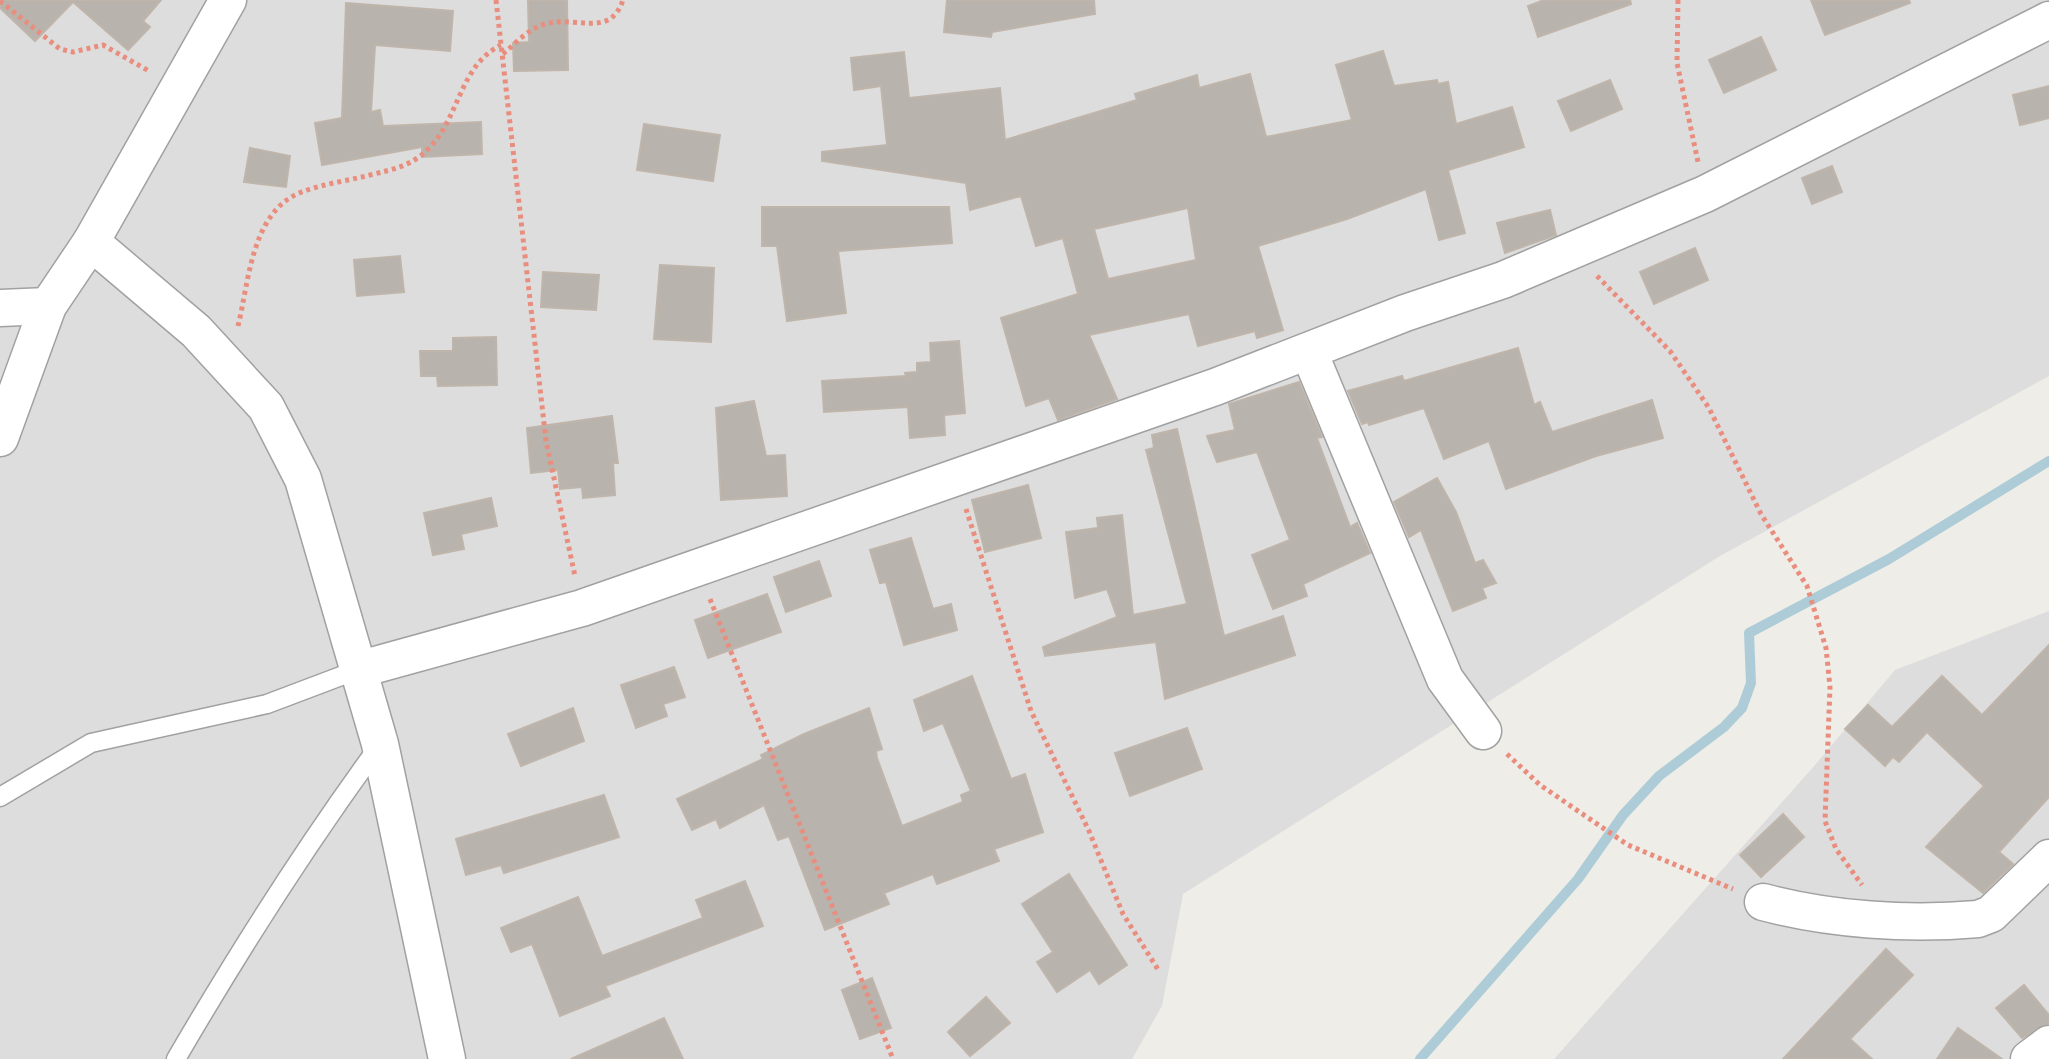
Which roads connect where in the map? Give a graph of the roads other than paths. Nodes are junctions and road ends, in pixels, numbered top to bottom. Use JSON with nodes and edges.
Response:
{"nodes":[{"id":1,"x":228,"y":0,"type":"edge"},
{"id":2,"x":2049,"y":20,"type":"edge"},
{"id":3,"x":91,"y":242,"type":"junction"},
{"id":4,"x":48,"y":306,"type":"junction"},
{"id":5,"x":0,"y":308,"type":"edge"},
{"id":6,"x":1309,"y":352,"type":"junction"},
{"id":7,"x":0,"y":438,"type":"edge"},
{"id":8,"x":357,"y":670,"type":"junction"},
{"id":9,"x":1483,"y":731,"type":"road end"},
{"id":10,"x":380,"y":744,"type":"junction"},
{"id":11,"x":0,"y":797,"type":"edge"},
{"id":12,"x":2049,"y":858,"type":"edge"},
{"id":13,"x":1763,"y":902,"type":"road end"},
{"id":14,"x":2049,"y":1044,"type":"edge"},
{"id":15,"x":176,"y":1059,"type":"edge"},
{"id":16,"x":447,"y":1059,"type":"edge"},
{"id":17,"x":2029,"y":1059,"type":"edge"}],
"edges":[{"from":1,"to":3,"type":"street"},
{"from":2,"to":6,"type":"street"},
{"from":3,"to":4,"type":"street"},
{"from":3,"to":8,"type":"street"},
{"from":4,"to":5,"type":"street"},
{"from":4,"to":7,"type":"street"},
{"from":6,"to":8,"type":"street"},
{"from":6,"to":9,"type":"street"},
{"from":8,"to":10,"type":"street"},
{"from":8,"to":11,"type":"lane"},
{"from":10,"to":15,"type":"lane"},
{"from":10,"to":16,"type":"street"},
{"from":12,"to":13,"type":"street"},
{"from":14,"to":17,"type":"street"}]}
